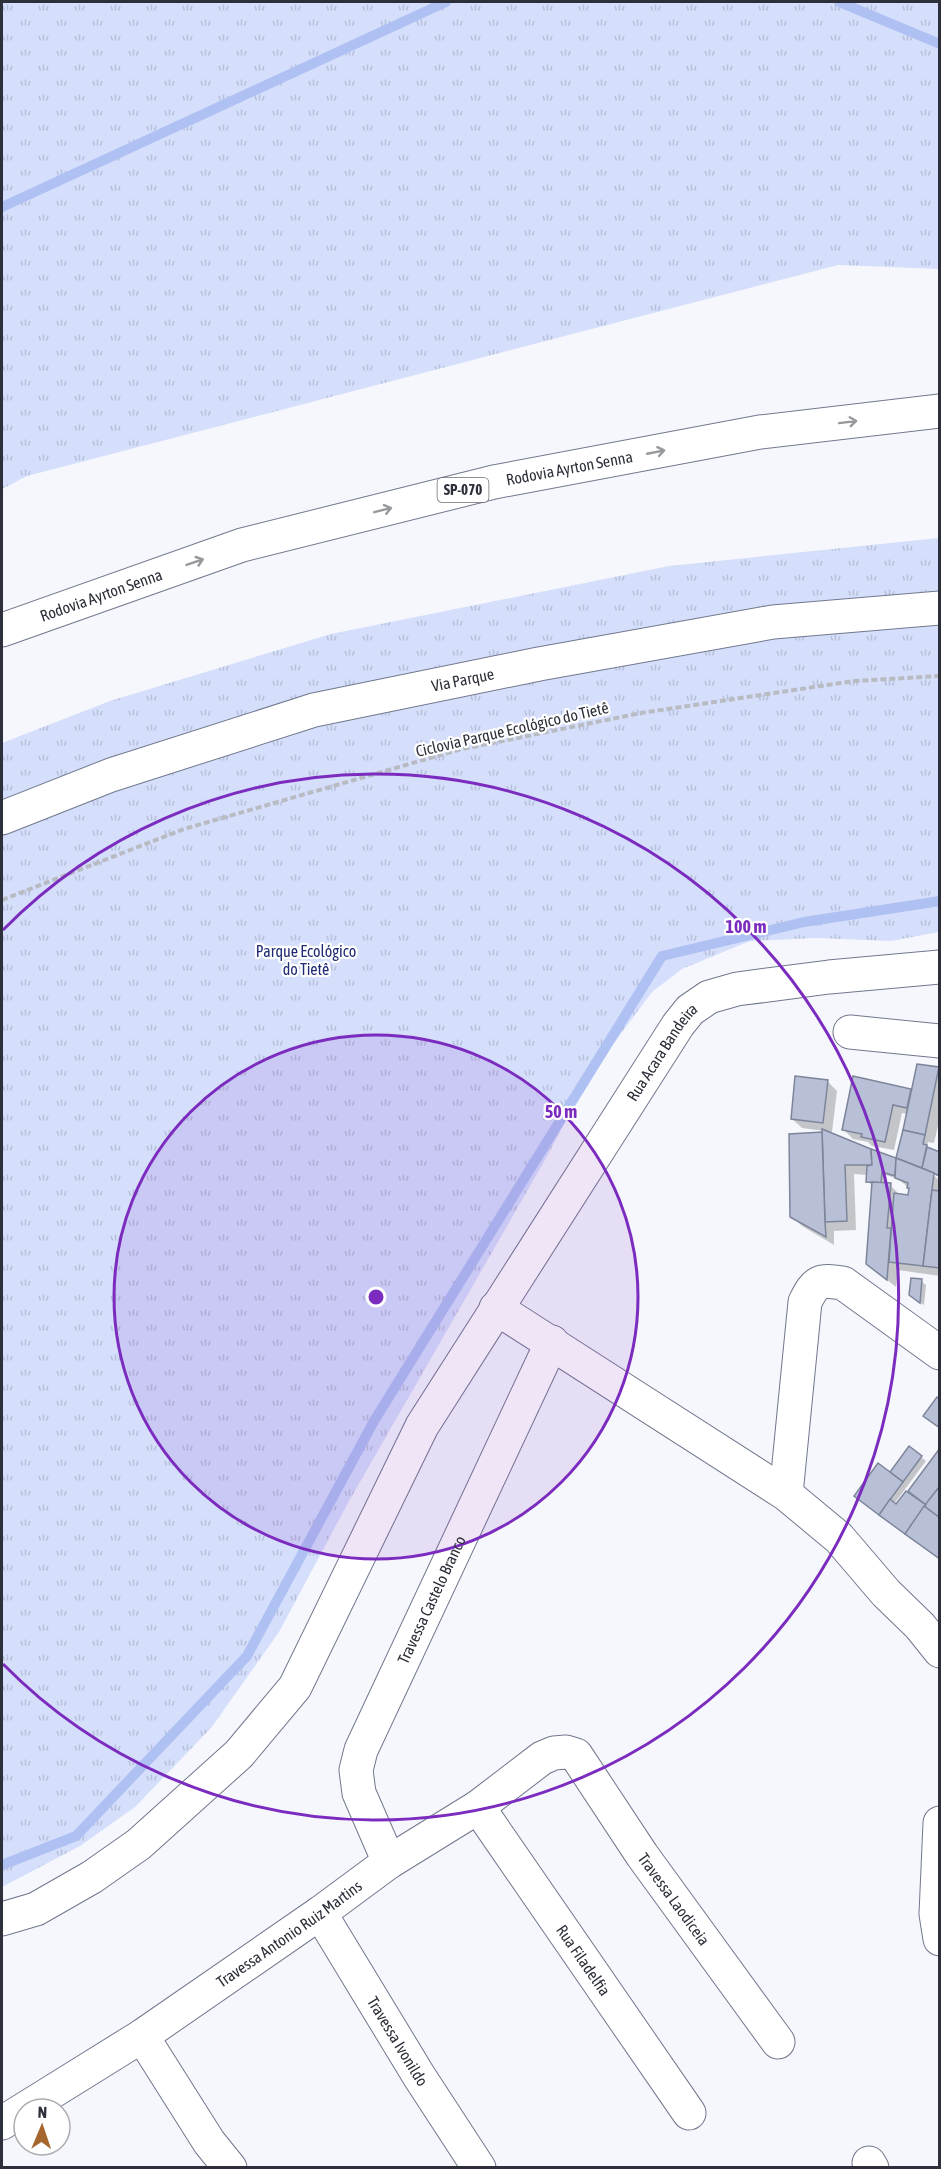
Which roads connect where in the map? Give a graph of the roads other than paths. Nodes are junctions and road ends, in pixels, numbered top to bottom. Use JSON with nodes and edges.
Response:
{"nodes":[{"id":1,"x":939,"y":411,"type":"edge"},
{"id":2,"x":939,"y":608,"type":"edge"},
{"id":3,"x":2,"y":630,"type":"edge"},
{"id":4,"x":2,"y":818,"type":"edge"},
{"id":5,"x":939,"y":967,"type":"edge"},
{"id":6,"x":850,"y":1032,"type":"dead end"},
{"id":7,"x":939,"y":1041,"type":"edge"},
{"id":8,"x":496,"y":1308,"type":"junction"},
{"id":9,"x":552,"y":1342,"type":"junction"},
{"id":10,"x":939,"y":1353,"type":"edge"},
{"id":11,"x":786,"y":1494,"type":"junction"},
{"id":12,"x":939,"y":1651,"type":"edge"},
{"id":13,"x":576,"y":1755,"type":"joint"},
{"id":14,"x":478,"y":1807,"type":"junction"},
{"id":15,"x":939,"y":1823,"type":"edge"},
{"id":16,"x":389,"y":1862,"type":"junction"},
{"id":17,"x":320,"y":1913,"type":"junction"},
{"id":18,"x":2,"y":1919,"type":"edge"},
{"id":19,"x":939,"y":1939,"type":"edge"},
{"id":20,"x":142,"y":2036,"type":"junction"},
{"id":21,"x":778,"y":2042,"type":"dead end"},
{"id":22,"x":688,"y":2113,"type":"dead end"},
{"id":23,"x":2,"y":2123,"type":"edge"},
{"id":24,"x":230,"y":2168,"type":"edge"},
{"id":25,"x":479,"y":2168,"type":"edge"}],
"edges":[{"from":3,"to":1,"type":"main road","name":"Rodovia Ayrton Senna","number":"SP-070","one_way":true},
{"from":2,"to":4,"type":"main road","name":"Via Parque"},
{"from":5,"to":8,"type":"main road","name":"Rua Acara Bandeira"},
{"from":6,"to":7,"type":"main road"},
{"from":8,"to":9,"type":"main road"},
{"from":8,"to":18,"type":"main road","name":"Rua Acara Bandeira"},
{"from":9,"to":11,"type":"main road"},
{"from":9,"to":16,"type":"main road","name":"Travessa Castelo Branco"},
{"from":10,"to":11,"type":"main road"},
{"from":11,"to":12,"type":"main road"},
{"from":13,"to":14,"type":"main road","name":"Travessa Antonio Ruiz Martins"},
{"from":13,"to":21,"type":"main road","name":"Travessa Laodiceia"},
{"from":14,"to":16,"type":"main road","name":"Travessa Antonio Ruiz Martins"},
{"from":14,"to":22,"type":"main road","name":"Rua Filadelfia"},
{"from":15,"to":19,"type":"main road"},
{"from":16,"to":17,"type":"main road","name":"Travessa Antonio Ruiz Martins"},
{"from":17,"to":20,"type":"main road","name":"Travessa Antonio Ruiz Martins"},
{"from":17,"to":25,"type":"main road","name":"Travessa Ivonildo"},
{"from":20,"to":23,"type":"main road","name":"Travessa Antonio Ruiz Martins"},
{"from":20,"to":24,"type":"main road"}]}
